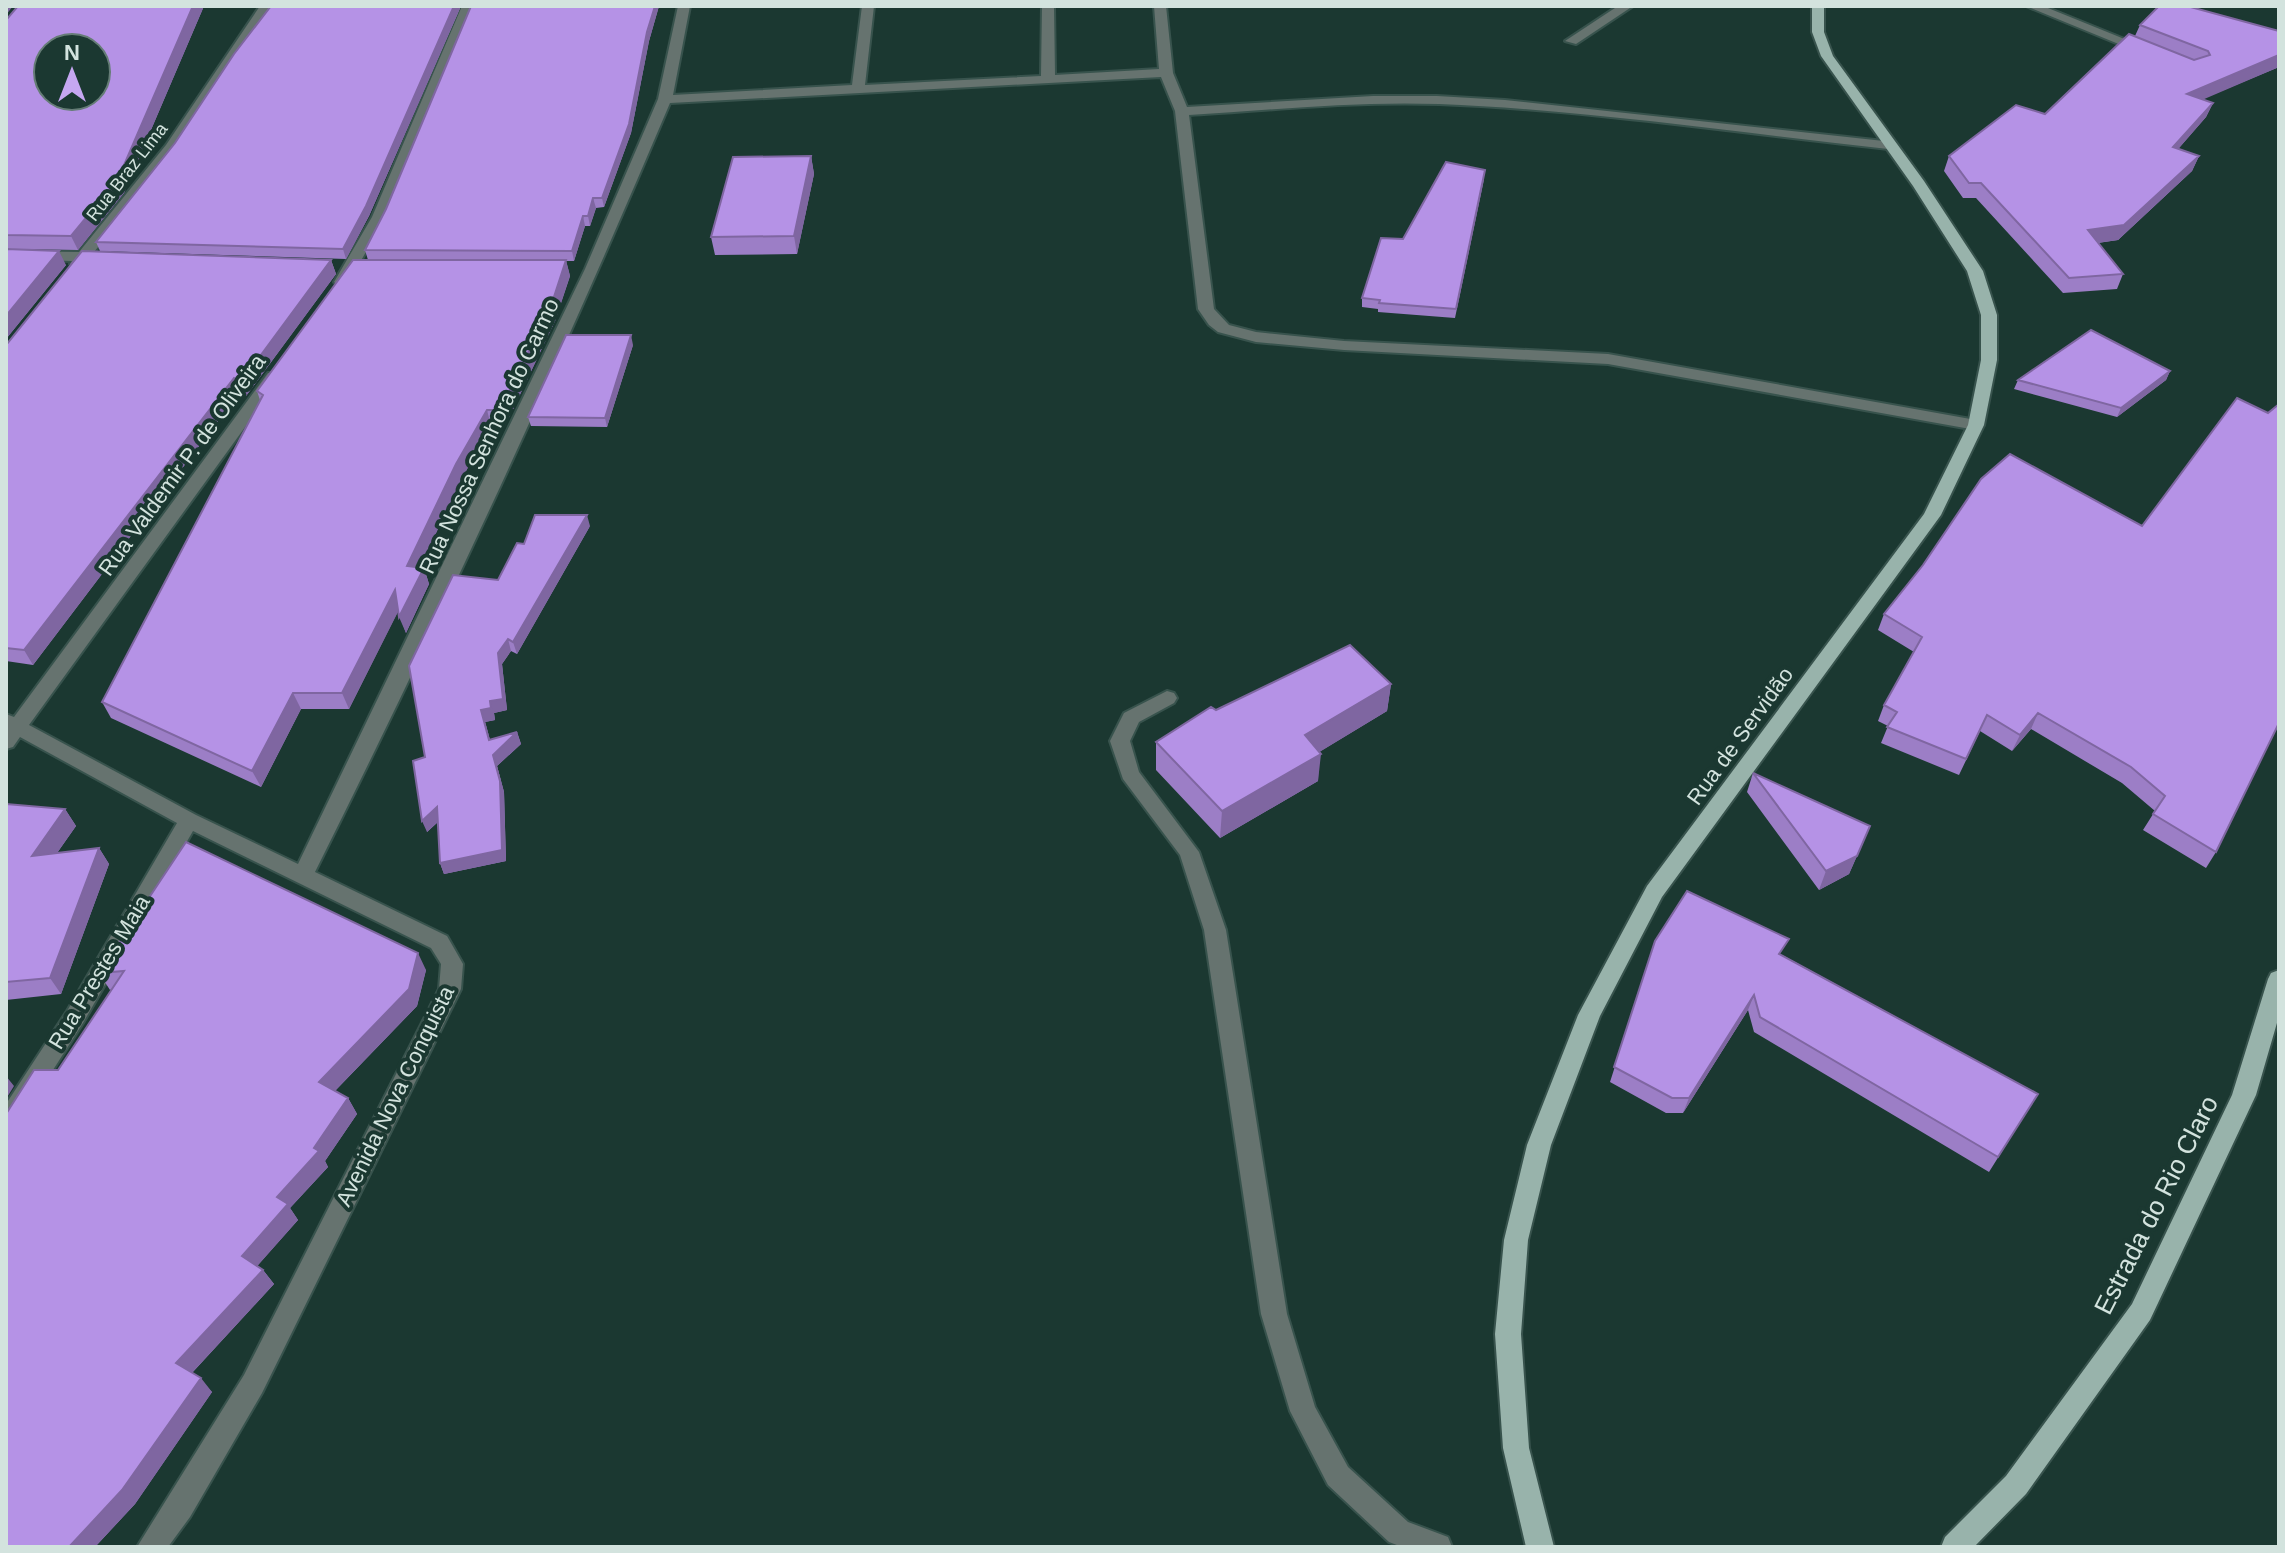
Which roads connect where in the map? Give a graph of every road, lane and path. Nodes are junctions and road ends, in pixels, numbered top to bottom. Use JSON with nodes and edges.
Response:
{"nodes":[{"id":1,"x":266,"y":6,"type":"edge"},
{"id":2,"x":468,"y":6,"type":"edge"},
{"id":3,"x":684,"y":6,"type":"edge"},
{"id":4,"x":868,"y":6,"type":"edge"},
{"id":5,"x":1048,"y":6,"type":"edge"},
{"id":6,"x":1160,"y":6,"type":"edge"},
{"id":7,"x":1627,"y":6,"type":"edge"},
{"id":8,"x":1818,"y":6,"type":"edge"},
{"id":9,"x":2032,"y":6,"type":"edge"},
{"id":10,"x":1571,"y":41,"type":"dead end"},
{"id":11,"x":2165,"y":57,"type":"edge"},
{"id":12,"x":1166,"y":73,"type":"junction"},
{"id":13,"x":1048,"y":81,"type":"junction"},
{"id":14,"x":858,"y":90,"type":"junction"},
{"id":15,"x":665,"y":99,"type":"junction"},
{"id":16,"x":1182,"y":111,"type":"junction"},
{"id":17,"x":1888,"y":145,"type":"junction"},
{"id":18,"x":6,"y":255,"type":"edge"},
{"id":19,"x":83,"y":256,"type":"junction"},
{"id":20,"x":115,"y":257,"type":"edge"},
{"id":21,"x":64,"y":280,"type":"edge"},
{"id":22,"x":334,"y":293,"type":"edge"},
{"id":23,"x":288,"y":357,"type":"edge"},
{"id":24,"x":1976,"y":425,"type":"junction"},
{"id":25,"x":1167,"y":698,"type":"dead end"},
{"id":26,"x":11,"y":730,"type":"edge"},
{"id":27,"x":189,"y":820,"type":"junction"},
{"id":28,"x":304,"y":874,"type":"junction"},
{"id":29,"x":2279,"y":979,"type":"edge"},
{"id":30,"x":6,"y":1124,"type":"edge"},
{"id":31,"x":151,"y":1547,"type":"edge"},
{"id":32,"x":1438,"y":1547,"type":"edge"},
{"id":33,"x":1540,"y":1547,"type":"edge"},
{"id":34,"x":1955,"y":1547,"type":"edge"}],
"edges":[{"from":1,"to":19,"type":"street","name":"Rua Braz Lima"},
{"from":2,"to":22,"type":"street"},
{"from":3,"to":15,"type":"street","name":"Rua Nossa Senhora do Carmo"},
{"from":4,"to":14,"type":"street"},
{"from":5,"to":13,"type":"street"},
{"from":6,"to":12,"type":"street"},
{"from":7,"to":10,"type":"street"},
{"from":8,"to":17,"type":"main road","name":"Rua de Servidão"},
{"from":9,"to":11,"type":"street"},
{"from":12,"to":13,"type":"street"},
{"from":12,"to":16,"type":"street"},
{"from":13,"to":14,"type":"street"},
{"from":14,"to":15,"type":"street"},
{"from":15,"to":28,"type":"street","name":"Rua Nossa Senhora do Carmo"},
{"from":16,"to":17,"type":"street"},
{"from":16,"to":24,"type":"street"},
{"from":17,"to":24,"type":"main road","name":"Rua de Servidão"},
{"from":18,"to":19,"type":"street"},
{"from":19,"to":20,"type":"street"},
{"from":19,"to":21,"type":"street","name":"Rua Braz Lima"},
{"from":23,"to":26,"type":"street","name":"Rua Valdemir P. de Oliveira"},
{"from":24,"to":33,"type":"main road","name":"Rua de Servidão"},
{"from":25,"to":32,"type":"street"},
{"from":26,"to":27,"type":"street","name":"Avenida Nova Conquista"},
{"from":27,"to":28,"type":"street","name":"Avenida Nova Conquista"},
{"from":27,"to":30,"type":"street","name":"Rua Prestes Maia"},
{"from":28,"to":31,"type":"street","name":"Avenida Nova Conquista"},
{"from":29,"to":34,"type":"main road","name":"Estrada do Rio Claro"}]}
